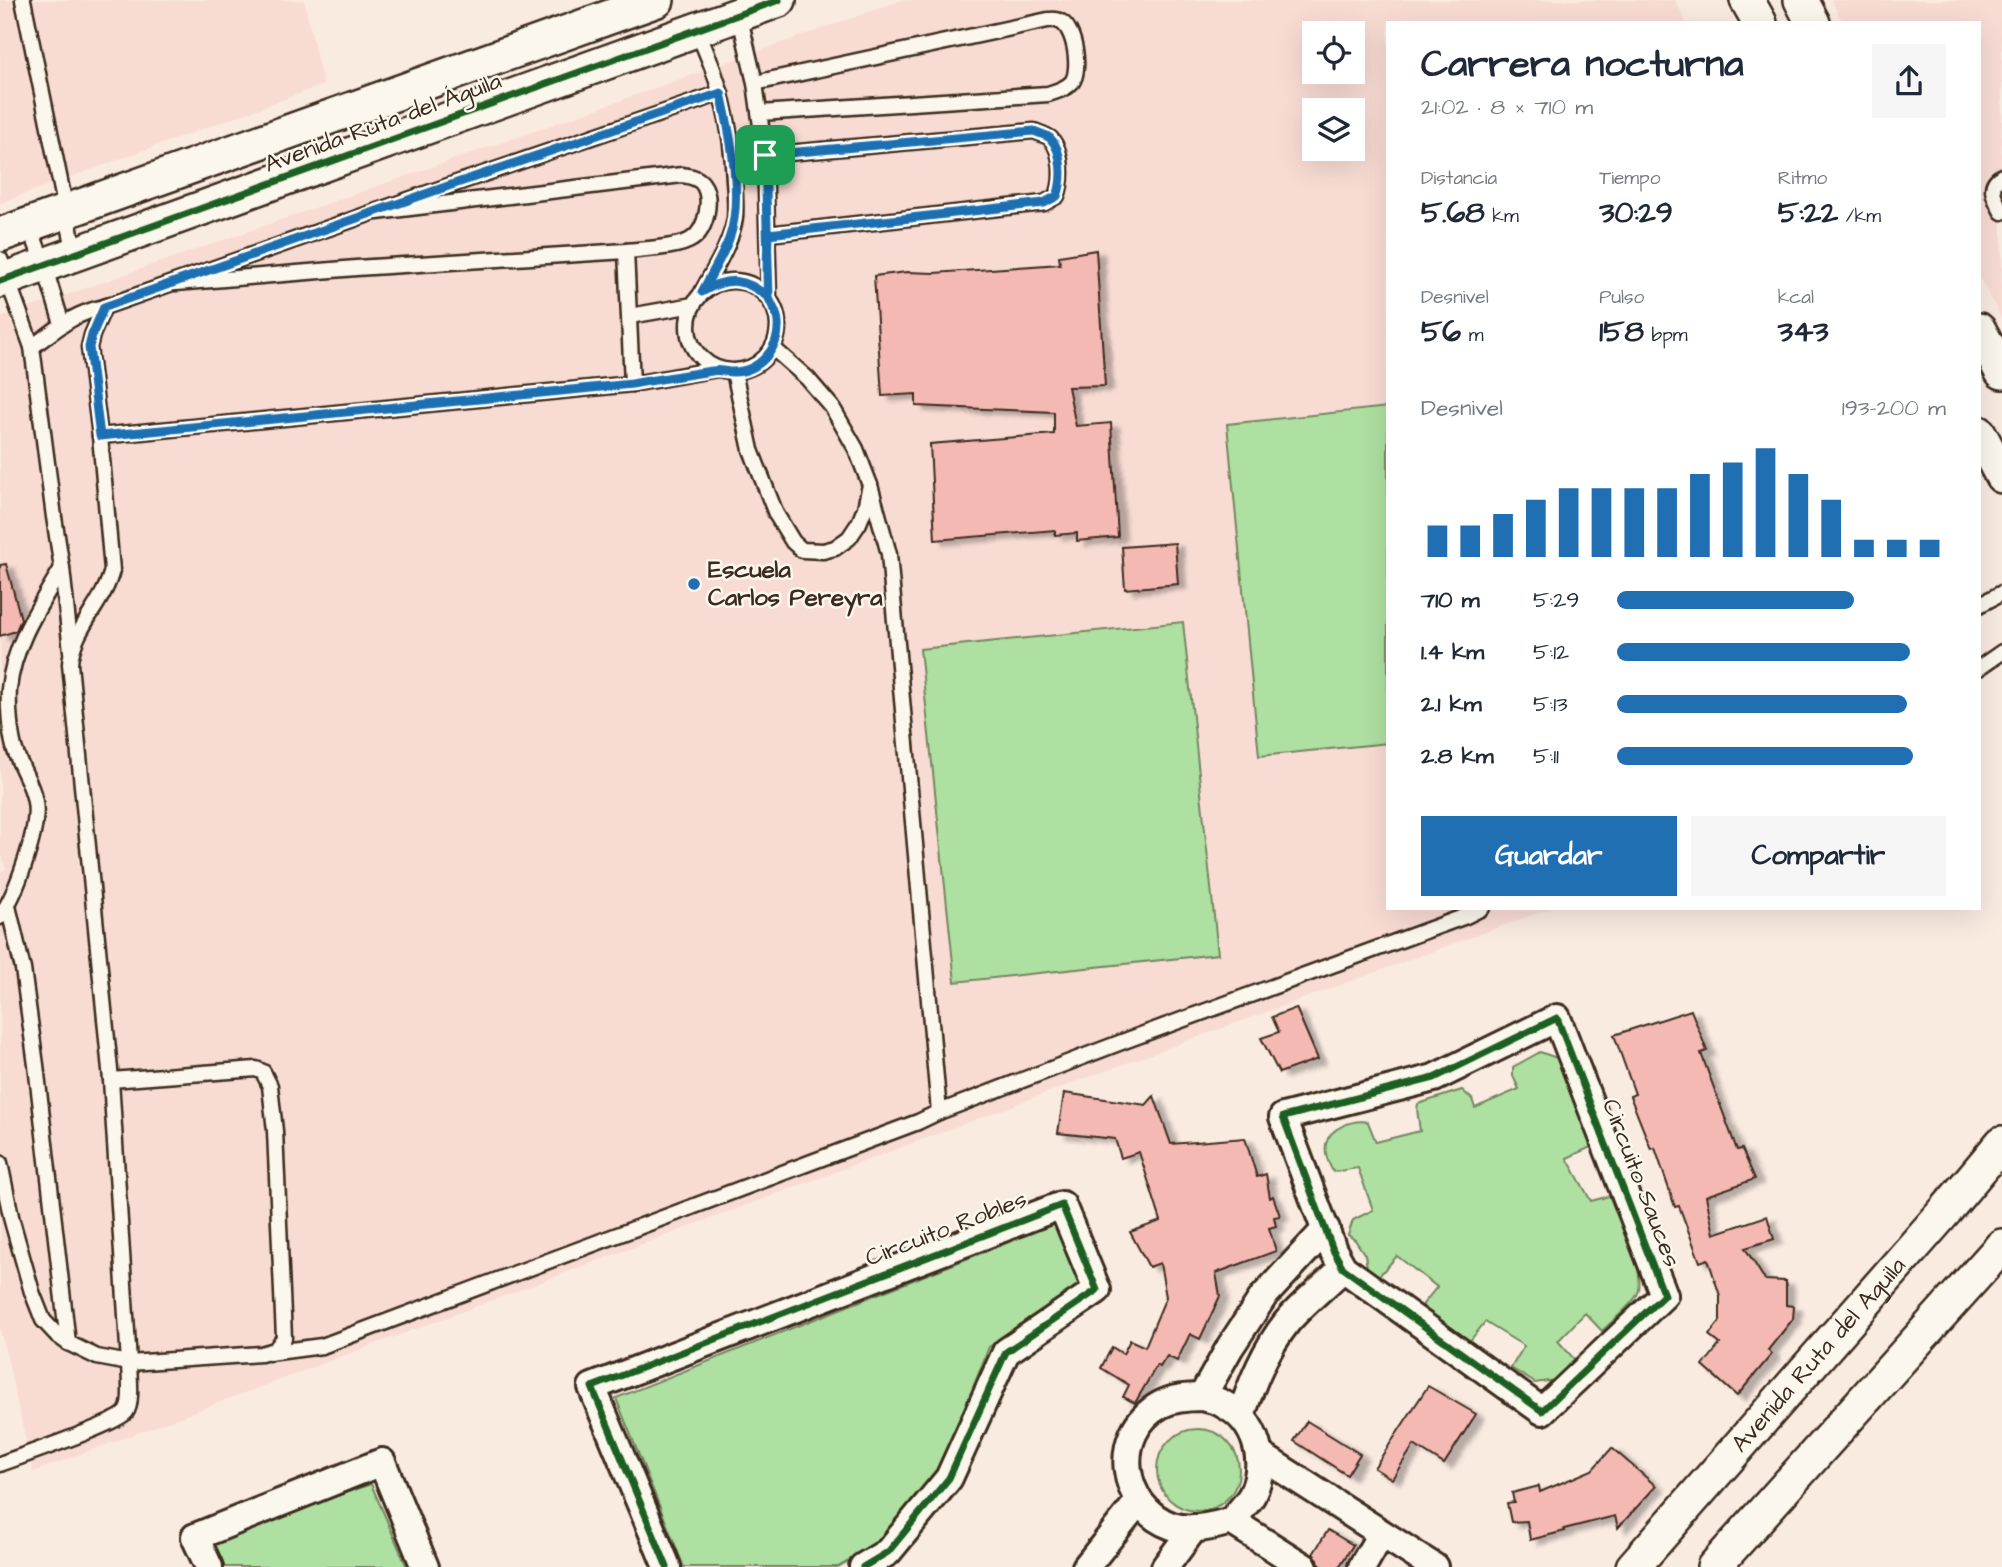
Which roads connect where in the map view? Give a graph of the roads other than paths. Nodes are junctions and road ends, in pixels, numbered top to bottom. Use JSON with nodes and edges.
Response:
{"nodes":[{"id":1,"x":23,"y":0,"type":"edge"},
{"id":2,"x":657,"y":0,"type":"edge"},
{"id":3,"x":779,"y":0,"type":"edge"},
{"id":4,"x":1748,"y":0,"type":"edge"},
{"id":5,"x":1801,"y":0,"type":"edge"},
{"id":6,"x":736,"y":7,"type":"edge"},
{"id":7,"x":1759,"y":21,"type":"edge"},
{"id":8,"x":1812,"y":21,"type":"edge"},
{"id":9,"x":696,"y":30,"type":"junction"},
{"id":10,"x":488,"y":61,"type":"junction"},
{"id":11,"x":755,"y":83,"type":"junction"},
{"id":12,"x":721,"y":93,"type":"junction"},
{"id":13,"x":503,"y":100,"type":"junction"},
{"id":14,"x":760,"y":113,"type":"junction"},
{"id":15,"x":765,"y":155,"type":"junction"},
{"id":16,"x":2002,"y":176,"type":"edge"},
{"id":17,"x":65,"y":211,"type":"junction"},
{"id":18,"x":377,"y":212,"type":"junction"},
{"id":19,"x":2002,"y":212,"type":"edge"},
{"id":20,"x":14,"y":230,"type":"edge"},
{"id":21,"x":768,"y":234,"type":"junction"},
{"id":22,"x":626,"y":251,"type":"junction"},
{"id":23,"x":75,"y":254,"type":"junction"},
{"id":24,"x":44,"y":265,"type":"junction"},
{"id":25,"x":2,"y":273,"type":"edge"},
{"id":26,"x":176,"y":283,"type":"junction"},
{"id":27,"x":702,"y":292,"type":"junction"},
{"id":28,"x":769,"y":298,"type":"junction"},
{"id":29,"x":692,"y":304,"type":"junction"},
{"id":30,"x":104,"y":307,"type":"junction"},
{"id":31,"x":630,"y":316,"type":"junction"},
{"id":32,"x":62,"y":324,"type":"junction"},
{"id":33,"x":1981,"y":334,"type":"edge"},
{"id":34,"x":33,"y":347,"type":"junction"},
{"id":35,"x":773,"y":348,"type":"junction"},
{"id":36,"x":718,"y":369,"type":"junction"},
{"id":37,"x":734,"y":372,"type":"junction"},
{"id":38,"x":2002,"y":372,"type":"edge"},
{"id":39,"x":632,"y":384,"type":"junction"},
{"id":40,"x":100,"y":436,"type":"junction"},
{"id":41,"x":870,"y":485,"type":"junction"},
{"id":42,"x":62,"y":568,"type":"junction"},
{"id":43,"x":2002,"y":593,"type":"edge"},
{"id":44,"x":1981,"y":604,"type":"edge"},
{"id":45,"x":71,"y":652,"type":"junction"},
{"id":46,"x":2002,"y":653,"type":"edge"},
{"id":47,"x":1981,"y":667,"type":"edge"},
{"id":48,"x":1478,"y":910,"type":"edge"},
{"id":49,"x":4,"y":912,"type":"edge"},
{"id":50,"x":111,"y":1080,"type":"junction"},
{"id":51,"x":939,"y":1112,"type":"junction"},
{"id":52,"x":2002,"y":1143,"type":"edge"},
{"id":53,"x":0,"y":1163,"type":"edge"},
{"id":54,"x":1326,"y":1229,"type":"junction"},
{"id":55,"x":2002,"y":1246,"type":"edge"},
{"id":56,"x":1343,"y":1268,"type":"junction"},
{"id":57,"x":1263,"y":1297,"type":"junction"},
{"id":58,"x":1288,"y":1321,"type":"junction"},
{"id":59,"x":68,"y":1343,"type":"junction"},
{"id":60,"x":269,"y":1353,"type":"junction"},
{"id":61,"x":129,"y":1363,"type":"junction"},
{"id":62,"x":1202,"y":1397,"type":"junction"},
{"id":63,"x":1241,"y":1416,"type":"junction"},
{"id":64,"x":1260,"y":1455,"type":"junction"},
{"id":65,"x":0,"y":1464,"type":"edge"},
{"id":66,"x":1138,"y":1502,"type":"junction"},
{"id":67,"x":1231,"y":1521,"type":"junction"},
{"id":68,"x":1194,"y":1528,"type":"junction"},
{"id":69,"x":1381,"y":1534,"type":"junction"},
{"id":70,"x":894,"y":1559,"type":"edge"},
{"id":71,"x":208,"y":1567,"type":"edge"},
{"id":72,"x":425,"y":1567,"type":"edge"},
{"id":73,"x":667,"y":1567,"type":"edge"},
{"id":74,"x":863,"y":1567,"type":"edge"},
{"id":75,"x":1086,"y":1567,"type":"edge"},
{"id":76,"x":1165,"y":1567,"type":"edge"},
{"id":77,"x":1304,"y":1567,"type":"edge"},
{"id":78,"x":1362,"y":1567,"type":"edge"},
{"id":79,"x":1434,"y":1567,"type":"edge"},
{"id":80,"x":1633,"y":1567,"type":"edge"},
{"id":81,"x":1714,"y":1567,"type":"edge"}],
"edges":[{"from":1,"to":17,"type":"lane"},
{"from":2,"to":10,"type":"street","name":"Avenida Ruta del Águila"},
{"from":3,"to":6,"type":"street","name":"Avenida Ruta del Águila"},
{"from":4,"to":7,"type":"street"},
{"from":5,"to":8,"type":"street"},
{"from":6,"to":9,"type":"street","name":"Avenida Ruta del Águila"},
{"from":6,"to":11,"type":"lane"},
{"from":9,"to":12,"type":"lane"},
{"from":9,"to":13,"type":"street","name":"Avenida Ruta del Águila"},
{"from":10,"to":13,"type":"street"},
{"from":10,"to":17,"type":"street","name":"Avenida Ruta del Águila"},
{"from":11,"to":14,"type":"lane"},
{"from":11,"to":14,"type":"lane"},
{"from":12,"to":18,"type":"lane"},
{"from":12,"to":27,"type":"lane"},
{"from":13,"to":23,"type":"street","name":"Avenida Ruta del Águila"},
{"from":14,"to":15,"type":"lane"},
{"from":15,"to":21,"type":"lane"},
{"from":15,"to":21,"type":"lane"},
{"from":16,"to":19,"type":"lane"},
{"from":17,"to":20,"type":"street","name":"Avenida Ruta del Águila"},
{"from":17,"to":23,"type":"lane"},
{"from":18,"to":22,"type":"lane"},
{"from":18,"to":26,"type":"lane"},
{"from":20,"to":24,"type":"lane"},
{"from":21,"to":28,"type":"lane"},
{"from":22,"to":26,"type":"lane"},
{"from":22,"to":31,"type":"lane"},
{"from":23,"to":24,"type":"street","name":"Avenida Ruta del Águila"},
{"from":24,"to":25,"type":"street","name":"Avenida Ruta del Águila"},
{"from":24,"to":32,"type":"lane"},
{"from":25,"to":34,"type":"lane"},
{"from":26,"to":30,"type":"lane"},
{"from":27,"to":28,"type":"lane"},
{"from":27,"to":29,"type":"lane"},
{"from":28,"to":35,"type":"lane"},
{"from":29,"to":31,"type":"lane"},
{"from":29,"to":36,"type":"lane"},
{"from":30,"to":32,"type":"lane"},
{"from":30,"to":40,"type":"lane"},
{"from":31,"to":39,"type":"lane"},
{"from":32,"to":34,"type":"lane"},
{"from":33,"to":38,"type":"street"},
{"from":34,"to":42,"type":"lane"},
{"from":35,"to":37,"type":"lane"},
{"from":35,"to":41,"type":"lane"},
{"from":36,"to":37,"type":"lane"},
{"from":36,"to":39,"type":"lane"},
{"from":37,"to":41,"type":"lane"},
{"from":39,"to":40,"type":"lane"},
{"from":40,"to":45,"type":"lane"},
{"from":41,"to":51,"type":"lane"},
{"from":42,"to":45,"type":"lane"},
{"from":42,"to":49,"type":"lane"},
{"from":43,"to":44,"type":"lane"},
{"from":45,"to":50,"type":"lane"},
{"from":46,"to":47,"type":"lane"},
{"from":48,"to":51,"type":"lane"},
{"from":49,"to":59,"type":"lane"},
{"from":50,"to":60,"type":"lane"},
{"from":50,"to":61,"type":"lane"},
{"from":51,"to":60,"type":"lane"},
{"from":52,"to":80,"type":"street","name":"Avenida Ruta del Aguila"},
{"from":53,"to":59,"type":"lane"},
{"from":54,"to":56,"type":"street","name":"Circuito Sauces"},
{"from":54,"to":56,"type":"street","name":"Circuito Sauces"},
{"from":54,"to":57,"type":"street"},
{"from":55,"to":81,"type":"street"},
{"from":56,"to":58,"type":"street"},
{"from":57,"to":58,"type":"street"},
{"from":57,"to":62,"type":"street"},
{"from":58,"to":63,"type":"street"},
{"from":59,"to":61,"type":"lane"},
{"from":60,"to":61,"type":"lane"},
{"from":61,"to":65,"type":"lane"},
{"from":62,"to":63,"type":"street"},
{"from":62,"to":66,"type":"street"},
{"from":63,"to":64,"type":"street"},
{"from":64,"to":67,"type":"street"},
{"from":64,"to":69,"type":"street"},
{"from":66,"to":68,"type":"street"},
{"from":66,"to":75,"type":"street"},
{"from":67,"to":68,"type":"street"},
{"from":67,"to":77,"type":"street"},
{"from":68,"to":76,"type":"street"},
{"from":69,"to":78,"type":"street"},
{"from":69,"to":79,"type":"street"},
{"from":70,"to":73,"type":"street","name":"Circuito Robles"},
{"from":70,"to":74,"type":"street","name":"Circuito Robles"},
{"from":71,"to":72,"type":"street"}]}
